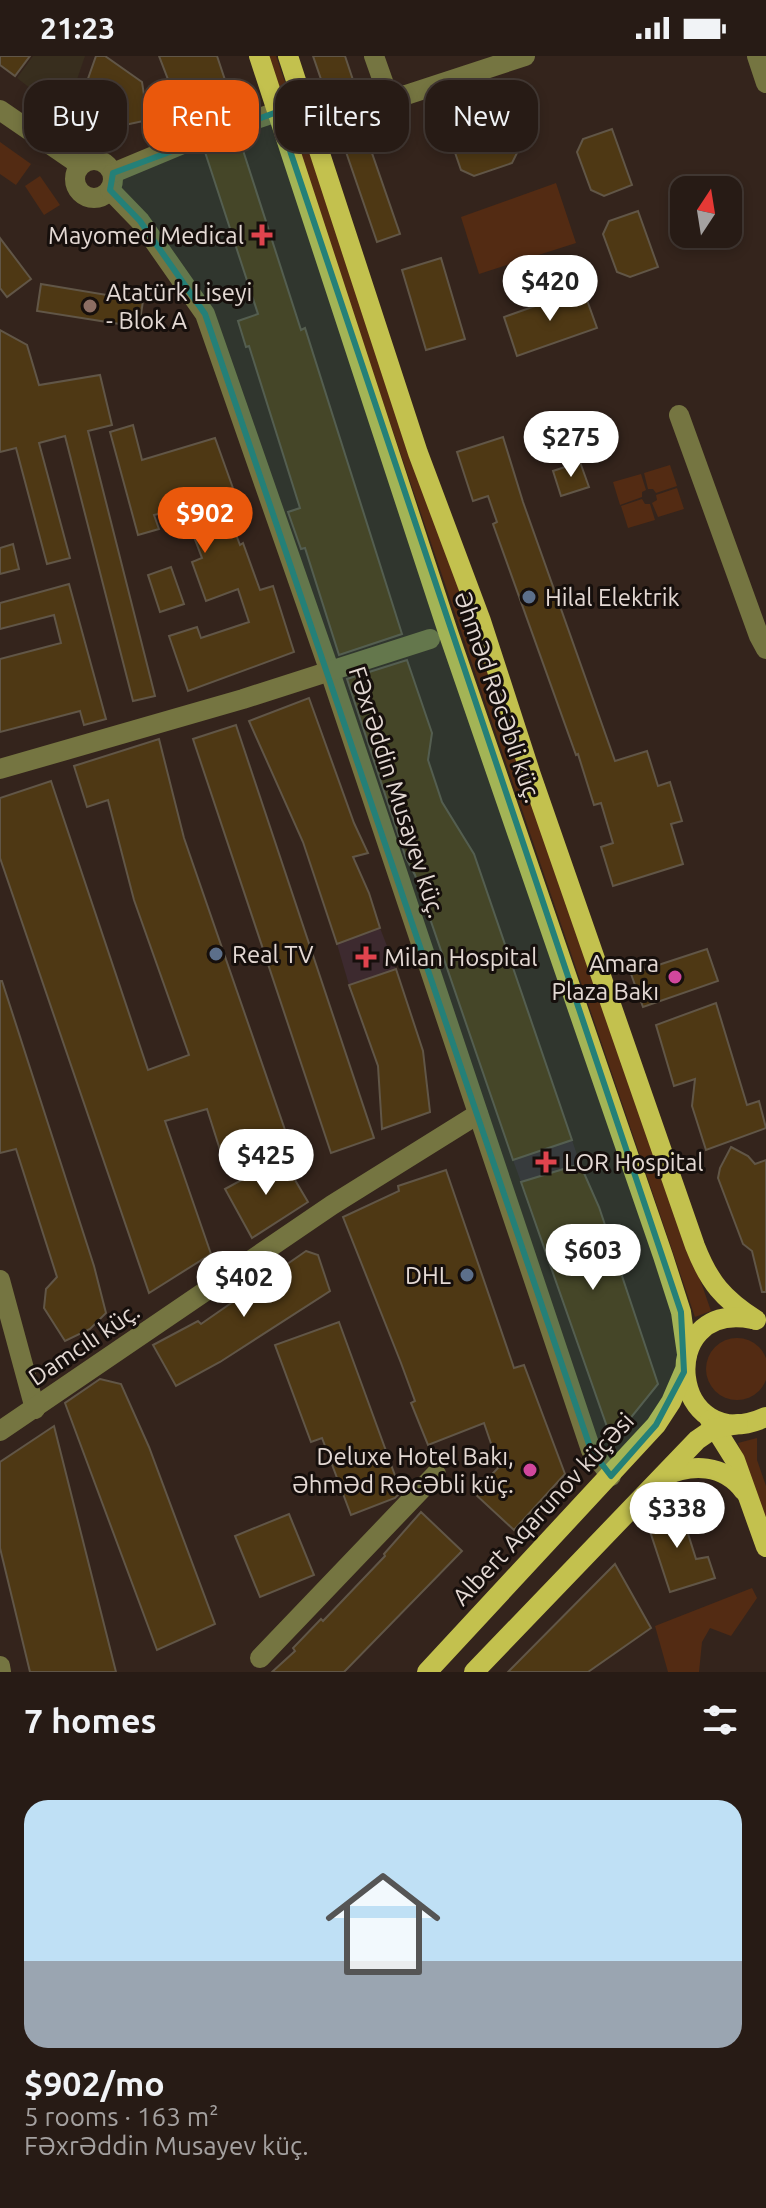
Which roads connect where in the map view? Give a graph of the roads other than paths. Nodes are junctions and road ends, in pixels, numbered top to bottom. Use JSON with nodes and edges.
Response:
{"nodes":[{"id":1,"x":259,"y":56,"type":"edge"},
{"id":2,"x":288,"y":56,"type":"edge"},
{"id":3,"x":374,"y":56,"type":"edge"},
{"id":4,"x":525,"y":56,"type":"edge"},
{"id":5,"x":757,"y":56,"type":"edge"},
{"id":6,"x":766,"y":83,"type":"edge"},
{"id":7,"x":275,"y":106,"type":"edge"},
{"id":8,"x":0,"y":110,"type":"edge"},
{"id":9,"x":275,"y":113,"type":"edge"},
{"id":10,"x":290,"y":152,"type":"edge"},
{"id":11,"x":80,"y":165,"type":"junction"},
{"id":12,"x":111,"y":182,"type":"junction"},
{"id":13,"x":679,"y":415,"type":"dead end"},
{"id":14,"x":430,"y":639,"type":"dead end"},
{"id":15,"x":762,"y":642,"type":"edge"},
{"id":16,"x":330,"y":672,"type":"junction"},
{"id":17,"x":0,"y":769,"type":"edge"},
{"id":18,"x":478,"y":1114,"type":"junction"},
{"id":19,"x":0,"y":1280,"type":"edge"},
{"id":20,"x":761,"y":1323,"type":"edge"},
{"id":21,"x":686,"y":1363,"type":"junction"},
{"id":22,"x":35,"y":1409,"type":"junction"},
{"id":23,"x":766,"y":1417,"type":"edge"},
{"id":24,"x":710,"y":1420,"type":"junction"},
{"id":25,"x":0,"y":1431,"type":"edge"},
{"id":26,"x":436,"y":1474,"type":"dead end"},
{"id":27,"x":611,"y":1476,"type":"junction"},
{"id":28,"x":659,"y":1478,"type":"junction"},
{"id":29,"x":750,"y":1499,"type":"junction"},
{"id":30,"x":766,"y":1547,"type":"edge"},
{"id":31,"x":260,"y":1658,"type":"dead end"},
{"id":32,"x":0,"y":1666,"type":"edge"},
{"id":33,"x":1,"y":1672,"type":"edge"},
{"id":34,"x":427,"y":1672,"type":"edge"},
{"id":35,"x":474,"y":1672,"type":"edge"}],
"edges":[{"from":1,"to":7,"type":"main road","name":"Əhməd Rəcəbli küç."},
{"from":2,"to":20,"type":"main road","name":"Əhməd Rəcəbli küç."},
{"from":3,"to":4,"type":"street"},
{"from":5,"to":6,"type":"street"},
{"from":8,"to":11,"type":"street"},
{"from":9,"to":12,"type":"street"},
{"from":10,"to":21,"type":"main road","name":"Əhməd Rəcəbli küç."},
{"from":11,"to":12,"type":"street"},
{"from":11,"to":12,"type":"street"},
{"from":12,"to":16,"type":"street","name":"Fəxrəddin Musayev küç."},
{"from":13,"to":15,"type":"street"},
{"from":14,"to":16,"type":"street"},
{"from":16,"to":17,"type":"street"},
{"from":16,"to":18,"type":"street","name":"Fəxrəddin Musayev küç."},
{"from":18,"to":22,"type":"street","name":"Damcılı küç."},
{"from":18,"to":27,"type":"street","name":"Fəxrəddin Musayev küç."},
{"from":19,"to":22,"type":"street"},
{"from":20,"to":21,"type":"main road","name":"Albert Aqarunov küçəsi"},
{"from":21,"to":24,"type":"main road","name":"Əhməd Rəcəbli küç."},
{"from":21,"to":27,"type":"main road","name":"Albert Aqarunov küçəsi"},
{"from":22,"to":25,"type":"street","name":"Damcılı küç."},
{"from":23,"to":24,"type":"main road"},
{"from":24,"to":28,"type":"main road"},
{"from":24,"to":29,"type":"main road"},
{"from":26,"to":31,"type":"street"},
{"from":27,"to":34,"type":"main road","name":"Albert Aqarunov küçəsi"},
{"from":28,"to":29,"type":"main road"},
{"from":28,"to":35,"type":"main road"},
{"from":29,"to":30,"type":"main road"},
{"from":32,"to":33,"type":"street"}]}
